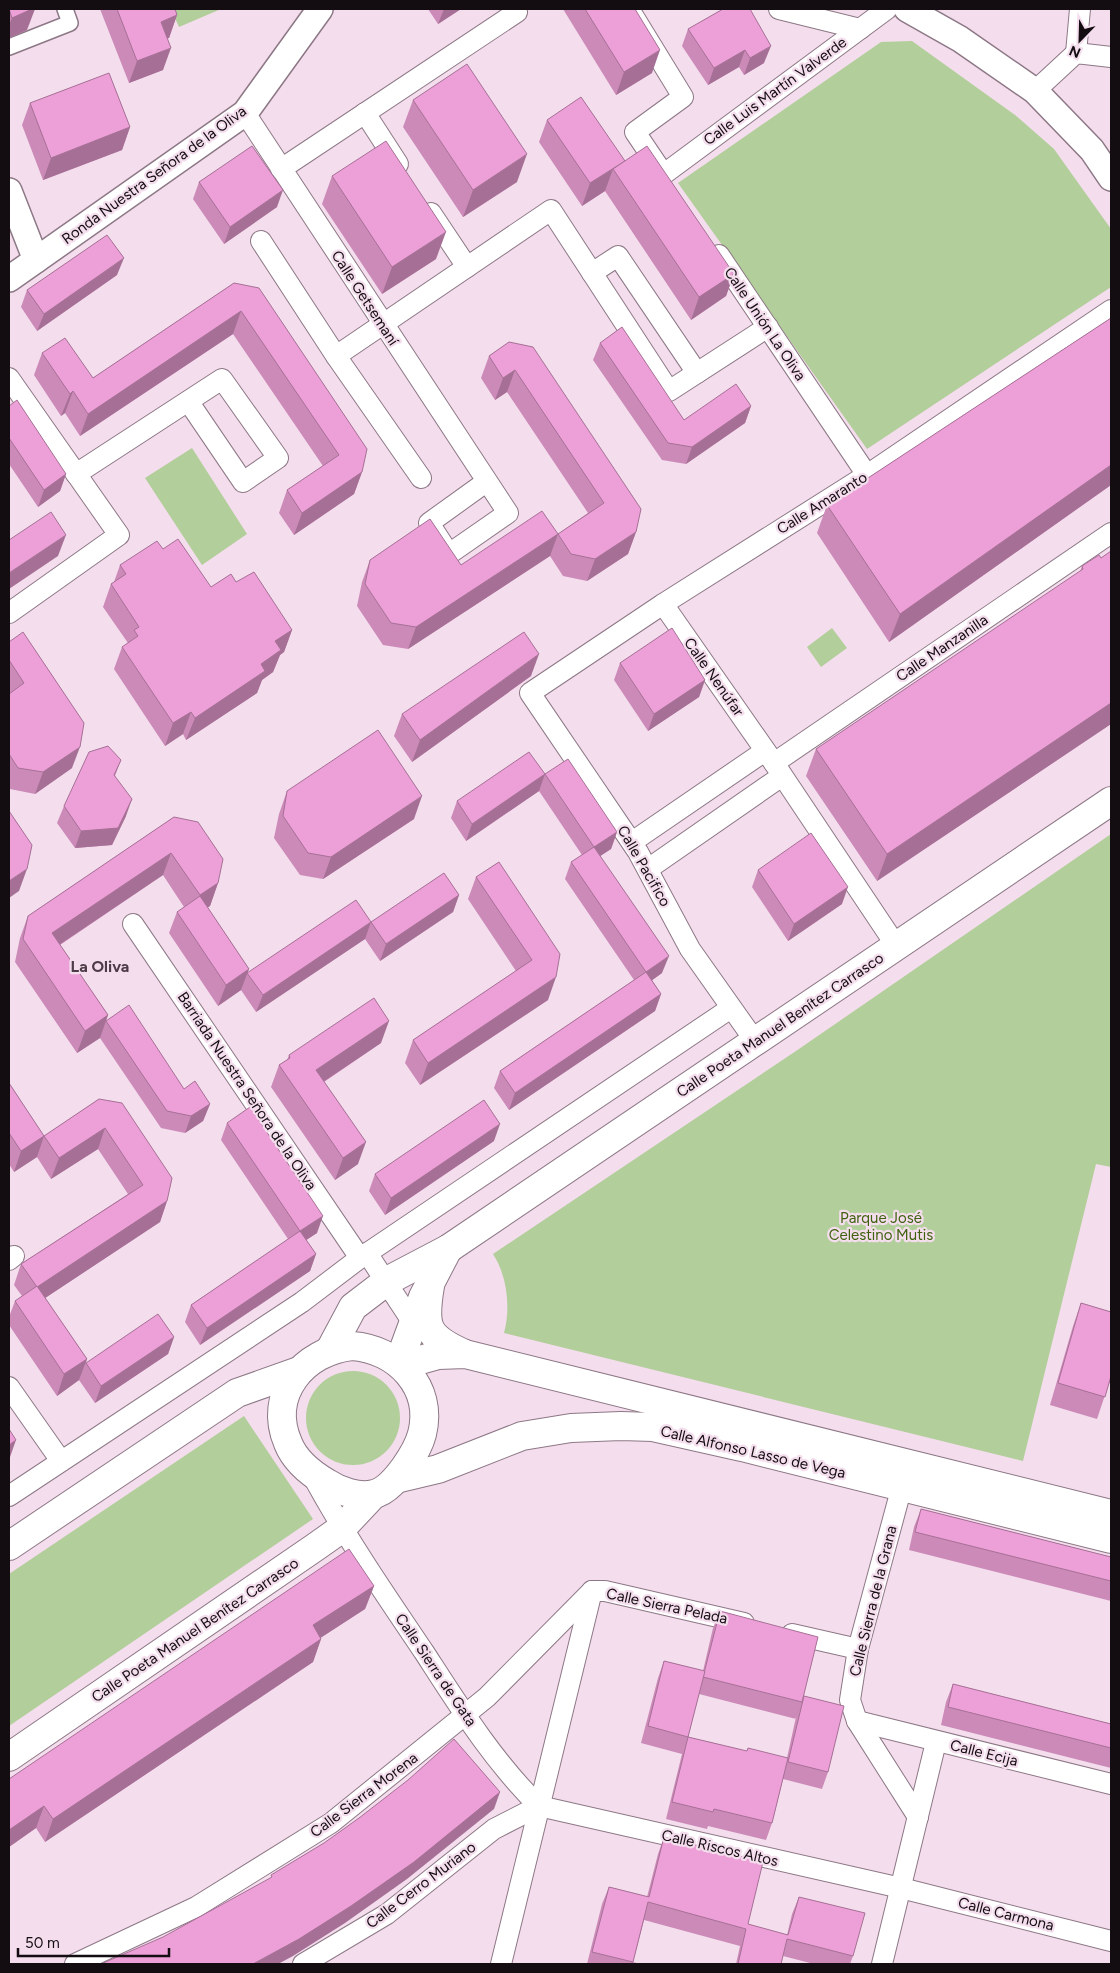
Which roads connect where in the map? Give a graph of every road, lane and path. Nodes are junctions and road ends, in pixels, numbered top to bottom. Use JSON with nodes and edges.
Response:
{"nodes":[{"id":1,"x":65,"y":9,"type":"edge"},
{"id":2,"x":320,"y":9,"type":"edge"},
{"id":3,"x":515,"y":9,"type":"edge"},
{"id":4,"x":628,"y":9,"type":"edge"},
{"id":5,"x":779,"y":9,"type":"edge"},
{"id":6,"x":887,"y":9,"type":"edge"},
{"id":7,"x":907,"y":9,"type":"edge"},
{"id":8,"x":1080,"y":9,"type":"edge"},
{"id":9,"x":860,"y":29,"type":"junction"},
{"id":10,"x":9,"y":47,"type":"edge"},
{"id":11,"x":1076,"y":53,"type":"junction"},
{"id":12,"x":1111,"y":57,"type":"edge"},
{"id":13,"x":1035,"y":90,"type":"junction"},
{"id":14,"x":245,"y":113,"type":"junction"},
{"id":15,"x":365,"y":113,"type":"junction"},
{"id":16,"x":281,"y":169,"type":"junction"},
{"id":17,"x":1111,"y":178,"type":"edge"},
{"id":18,"x":9,"y":191,"type":"edge"},
{"id":19,"x":707,"y":238,"type":"edge"},
{"id":20,"x":261,"y":242,"type":"dead end"},
{"id":21,"x":36,"y":260,"type":"junction"},
{"id":22,"x":467,"y":267,"type":"junction"},
{"id":23,"x":592,"y":273,"type":"junction"},
{"id":24,"x":9,"y":278,"type":"edge"},
{"id":25,"x":1111,"y":310,"type":"edge"},
{"id":26,"x":383,"y":325,"type":"junction"},
{"id":27,"x":768,"y":327,"type":"junction"},
{"id":28,"x":336,"y":356,"type":"junction"},
{"id":29,"x":697,"y":373,"type":"junction"},
{"id":30,"x":9,"y":378,"type":"edge"},
{"id":31,"x":188,"y":401,"type":"junction"},
{"id":32,"x":76,"y":474,"type":"junction"},
{"id":33,"x":867,"y":475,"type":"junction"},
{"id":34,"x":421,"y":478,"type":"dead end"},
{"id":35,"x":486,"y":482,"type":"dead end"},
{"id":36,"x":1111,"y":533,"type":"edge"},
{"id":37,"x":663,"y":604,"type":"junction"},
{"id":38,"x":9,"y":613,"type":"edge"},
{"id":39,"x":530,"y":693,"type":"joint"},
{"id":40,"x":773,"y":764,"type":"junction"},
{"id":41,"x":1111,"y":801,"type":"edge"},
{"id":42,"x":632,"y":842,"type":"junction"},
{"id":43,"x":648,"y":869,"type":"junction"},
{"id":44,"x":133,"y":924,"type":"dead end"},
{"id":45,"x":896,"y":947,"type":"junction"},
{"id":46,"x":731,"y":1008,"type":"junction"},
{"id":47,"x":755,"y":1041,"type":"junction"},
{"id":48,"x":448,"y":1249,"type":"junction"},
{"id":49,"x":363,"y":1256,"type":"junction"},
{"id":50,"x":387,"y":1280,"type":"junction"},
{"id":51,"x":431,"y":1280,"type":"junction"},
{"id":52,"x":413,"y":1323,"type":"junction"},
{"id":53,"x":330,"y":1350,"type":"junction"},
{"id":54,"x":465,"y":1354,"type":"junction"},
{"id":55,"x":400,"y":1364,"type":"junction"},
{"id":56,"x":299,"y":1371,"type":"junction"},
{"id":57,"x":9,"y":1387,"type":"edge"},
{"id":58,"x":61,"y":1461,"type":"junction"},
{"id":59,"x":310,"y":1472,"type":"junction"},
{"id":60,"x":904,"y":1476,"type":"junction"},
{"id":61,"x":396,"y":1479,"type":"junction"},
{"id":62,"x":373,"y":1494,"type":"junction"},
{"id":63,"x":9,"y":1496,"type":"edge"},
{"id":64,"x":1111,"y":1514,"type":"edge"},
{"id":65,"x":341,"y":1528,"type":"junction"},
{"id":66,"x":1111,"y":1539,"type":"edge"},
{"id":67,"x":9,"y":1546,"type":"edge"},
{"id":68,"x":592,"y":1591,"type":"junction"},
{"id":69,"x":858,"y":1649,"type":"junction"},
{"id":70,"x":466,"y":1716,"type":"junction"},
{"id":71,"x":857,"y":1721,"type":"junction"},
{"id":72,"x":936,"y":1742,"type":"junction"},
{"id":73,"x":9,"y":1757,"type":"edge"},
{"id":74,"x":1111,"y":1784,"type":"edge"},
{"id":75,"x":539,"y":1806,"type":"junction"},
{"id":76,"x":918,"y":1817,"type":"junction"},
{"id":77,"x":901,"y":1888,"type":"junction"},
{"id":78,"x":1111,"y":1941,"type":"edge"},
{"id":79,"x":75,"y":1964,"type":"edge"},
{"id":80,"x":302,"y":1964,"type":"edge"},
{"id":81,"x":501,"y":1964,"type":"edge"},
{"id":82,"x":882,"y":1964,"type":"edge"}],
"edges":[{"from":1,"to":10,"type":"street"},
{"from":2,"to":14,"type":"street","name":"Ronda Nuestra Señora de la Oliva"},
{"from":3,"to":15,"type":"street"},
{"from":4,"to":9,"type":"street","name":"Calle Luis Martín Valverde"},
{"from":5,"to":9,"type":"street"},
{"from":6,"to":9,"type":"street","name":"Calle Luis Martín Valverde"},
{"from":7,"to":13,"type":"street"},
{"from":8,"to":11,"type":"street"},
{"from":11,"to":12,"type":"street"},
{"from":11,"to":13,"type":"street"},
{"from":13,"to":17,"type":"street"},
{"from":14,"to":16,"type":"street","name":"Calle Getsemaní"},
{"from":14,"to":21,"type":"street","name":"Ronda Nuestra Señora de la Oliva"},
{"from":15,"to":16,"type":"street"},
{"from":15,"to":22,"type":"street"},
{"from":16,"to":26,"type":"street","name":"Calle Getsemaní"},
{"from":18,"to":21,"type":"street"},
{"from":19,"to":27,"type":"street","name":"Calle Unión La Oliva"},
{"from":20,"to":28,"type":"street"},
{"from":21,"to":24,"type":"street","name":"Ronda Nuestra Señora de la Oliva"},
{"from":22,"to":23,"type":"street"},
{"from":22,"to":26,"type":"street"},
{"from":23,"to":29,"type":"street"},
{"from":23,"to":29,"type":"street"},
{"from":25,"to":33,"type":"street","name":"Calle Amaranto"},
{"from":26,"to":28,"type":"street"},
{"from":26,"to":35,"type":"street","name":"Calle Getsemaní"},
{"from":27,"to":29,"type":"street"},
{"from":27,"to":33,"type":"street","name":"Calle Unión La Oliva"},
{"from":28,"to":34,"type":"street"},
{"from":30,"to":32,"type":"street"},
{"from":31,"to":31,"type":"street"},
{"from":31,"to":32,"type":"street"},
{"from":32,"to":38,"type":"street"},
{"from":33,"to":37,"type":"street","name":"Calle Amaranto"},
{"from":36,"to":40,"type":"street","name":"Calle Manzanilla"},
{"from":37,"to":39,"type":"street","name":"Calle Amaranto"},
{"from":37,"to":40,"type":"street","name":"Calle Nenúfar"},
{"from":39,"to":42,"type":"street","name":"Calle Pacifico"},
{"from":40,"to":42,"type":"street","name":"Calle Manzanilla"},
{"from":40,"to":43,"type":"street","name":"Calle Manzanilla"},
{"from":40,"to":45,"type":"street","name":"Calle Nenúfar"},
{"from":41,"to":45,"type":"main road","name":"Calle Poeta Manuel Benítez Carrasco"},
{"from":42,"to":43,"type":"street","name":"Calle Pacifico"},
{"from":43,"to":46,"type":"street","name":"Calle Pacifico"},
{"from":44,"to":49,"type":"street","name":"Barriada Nuestra Señora de la Oliva"},
{"from":45,"to":47,"type":"main road","name":"Calle Poeta Manuel Benítez Carrasco"},
{"from":46,"to":47,"type":"street","name":"Calle Pacifico"},
{"from":46,"to":49,"type":"street"},
{"from":47,"to":48,"type":"main road","name":"Calle Poeta Manuel Benítez Carrasco"},
{"from":48,"to":50,"type":"main road","name":"Calle Poeta Manuel Benítez Carrasco"},
{"from":48,"to":51,"type":"main road","name":"Calle Poeta Manuel Benítez Carrasco"},
{"from":49,"to":50,"type":"street","name":"Barriada Nuestra Señora de la Oliva"},
{"from":49,"to":58,"type":"street"},
{"from":50,"to":52,"type":"street","name":"Barriada Nuestra Señora de la Oliva"},
{"from":50,"to":53,"type":"main road","name":"Calle Poeta Manuel Benítez Carrasco"},
{"from":51,"to":52,"type":"main road","name":"Calle Poeta Manuel Benítez Carrasco"},
{"from":51,"to":54,"type":"main road"},
{"from":52,"to":55,"type":"main road","name":"Calle Poeta Manuel Benítez Carrasco"},
{"from":53,"to":55,"type":"main road"},
{"from":53,"to":56,"type":"main road"},
{"from":54,"to":55,"type":"main road","name":"Calle Alfonso Lasso de Vega"},
{"from":54,"to":60,"type":"main road","name":"Calle Alfonso Lasso de Vega"},
{"from":55,"to":61,"type":"main road"},
{"from":56,"to":59,"type":"main road"},
{"from":56,"to":67,"type":"main road"},
{"from":57,"to":58,"type":"street"},
{"from":58,"to":63,"type":"street"},
{"from":59,"to":62,"type":"main road"},
{"from":59,"to":65,"type":"street","name":"Calle Sierra de Gata"},
{"from":60,"to":61,"type":"main road","name":"Calle Alfonso Lasso de Vega"},
{"from":60,"to":64,"type":"main road","name":"Calle Alfonso Lasso de Vega"},
{"from":60,"to":66,"type":"main road","name":"Calle Alfonso Lasso de Vega"},
{"from":60,"to":69,"type":"street","name":"Calle Sierra de la Grana"},
{"from":61,"to":62,"type":"main road"},
{"from":62,"to":65,"type":"main road","name":"Calle Poeta Manuel Benítez Carrasco"},
{"from":65,"to":70,"type":"street","name":"Calle Sierra de Gata"},
{"from":65,"to":73,"type":"main road","name":"Calle Poeta Manuel Benítez Carrasco"},
{"from":68,"to":69,"type":"street","name":"Calle Sierra Pelada"},
{"from":68,"to":70,"type":"street","name":"Calle Sierra Morena"},
{"from":68,"to":75,"type":"street"},
{"from":69,"to":71,"type":"street","name":"Calle Sierra de la Grana"},
{"from":70,"to":75,"type":"street","name":"Calle Sierra de Gata"},
{"from":70,"to":79,"type":"street","name":"Calle Sierra Morena"},
{"from":71,"to":72,"type":"street","name":"Calle Ecija"},
{"from":71,"to":76,"type":"street","name":"Calle Sierra de la Grana"},
{"from":72,"to":74,"type":"street","name":"Calle Ecija"},
{"from":72,"to":76,"type":"street"},
{"from":75,"to":77,"type":"street","name":"Calle Riscos Altos"},
{"from":75,"to":80,"type":"street","name":"Calle Cerro Muriano"},
{"from":75,"to":81,"type":"street"},
{"from":76,"to":77,"type":"street"},
{"from":77,"to":78,"type":"street","name":"Calle Carmona"},
{"from":77,"to":82,"type":"street"}]}
